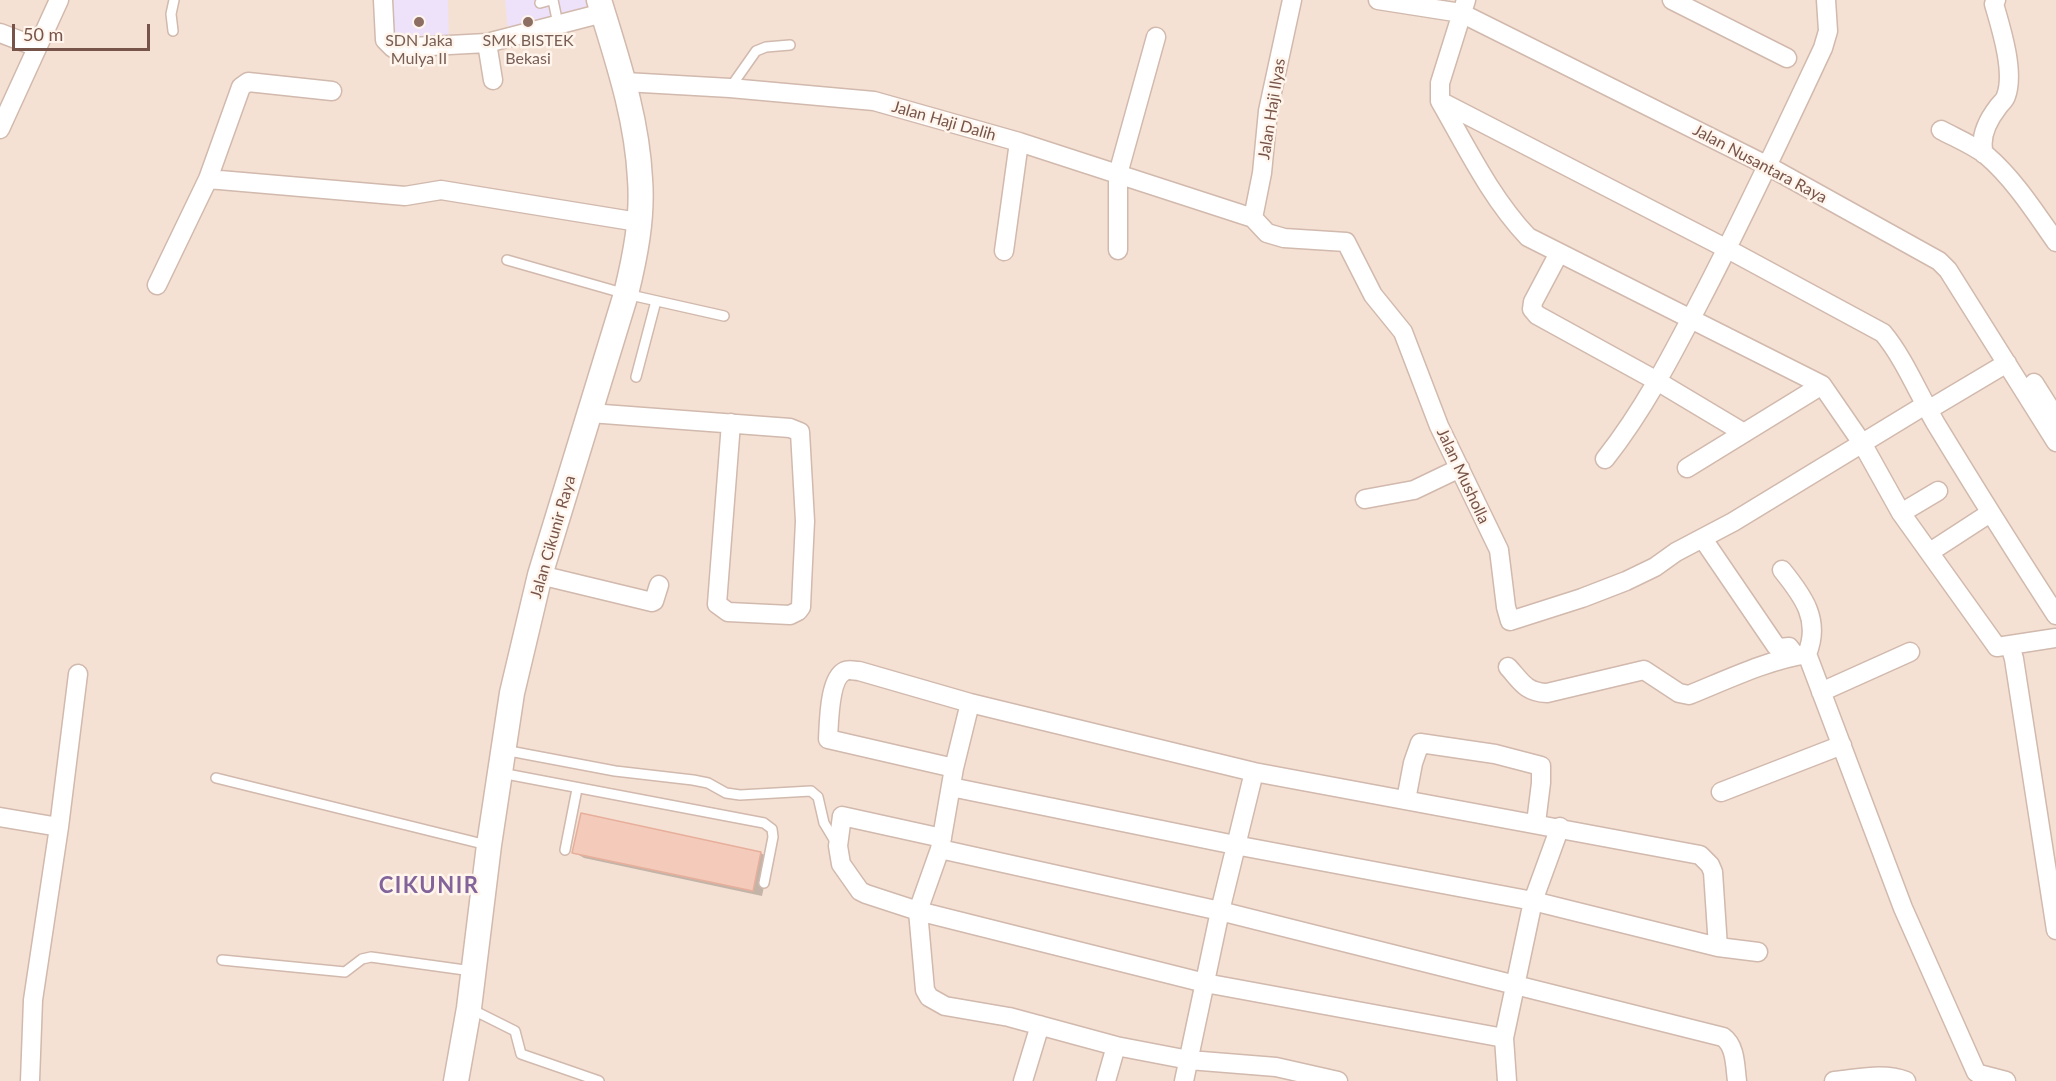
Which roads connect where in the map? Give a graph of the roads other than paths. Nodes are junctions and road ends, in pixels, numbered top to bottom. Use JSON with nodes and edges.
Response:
{"nodes":[{"id":1,"x":59,"y":0,"type":"edge"},
{"id":2,"x":174,"y":0,"type":"edge"},
{"id":3,"x":383,"y":0,"type":"edge"},
{"id":4,"x":552,"y":0,"type":"edge"},
{"id":5,"x":1292,"y":0,"type":"edge"},
{"id":6,"x":1378,"y":0,"type":"edge"},
{"id":7,"x":1672,"y":0,"type":"edge"},
{"id":8,"x":1826,"y":0,"type":"edge"},
{"id":9,"x":1996,"y":0,"type":"edge"},
{"id":10,"x":540,"y":3,"type":"dead end"},
{"id":11,"x":1461,"y":4,"type":"edge"},
{"id":12,"x":601,"y":6,"type":"edge"},
{"id":13,"x":558,"y":24,"type":"junction"},
{"id":14,"x":174,"y":31,"type":"dead end"},
{"id":15,"x":0,"y":33,"type":"edge"},
{"id":16,"x":1156,"y":36,"type":"dead end"},
{"id":17,"x":488,"y":43,"type":"junction"},
{"id":18,"x":790,"y":45,"type":"dead end"},
{"id":19,"x":37,"y":47,"type":"junction"},
{"id":20,"x":1787,"y":58,"type":"dead end"},
{"id":21,"x":493,"y":80,"type":"dead end"},
{"id":22,"x":625,"y":82,"type":"junction"},
{"id":23,"x":730,"y":88,"type":"junction"},
{"id":24,"x":332,"y":91,"type":"dead end"},
{"id":25,"x":1440,"y":101,"type":"junction"},
{"id":26,"x":0,"y":129,"type":"edge"},
{"id":27,"x":1941,"y":130,"type":"dead end"},
{"id":28,"x":1019,"y":142,"type":"junction"},
{"id":29,"x":1984,"y":154,"type":"junction"},
{"id":30,"x":1770,"y":161,"type":"junction"},
{"id":31,"x":1118,"y":174,"type":"junction"},
{"id":32,"x":208,"y":179,"type":"junction"},
{"id":33,"x":1253,"y":219,"type":"junction"},
{"id":34,"x":638,"y":222,"type":"junction"},
{"id":35,"x":1894,"y":230,"type":"junction"},
{"id":36,"x":2056,"y":242,"type":"edge"},
{"id":37,"x":1727,"y":249,"type":"junction"},
{"id":38,"x":1118,"y":250,"type":"dead end"},
{"id":39,"x":1004,"y":251,"type":"dead end"},
{"id":40,"x":1559,"y":253,"type":"junction"},
{"id":41,"x":507,"y":260,"type":"dead end"},
{"id":42,"x":157,"y":285,"type":"dead end"},
{"id":43,"x":626,"y":294,"type":"junction"},
{"id":44,"x":656,"y":301,"type":"junction"},
{"id":45,"x":724,"y":316,"type":"dead end"},
{"id":46,"x":1690,"y":318,"type":"junction"},
{"id":47,"x":2007,"y":363,"type":"junction"},
{"id":48,"x":636,"y":377,"type":"dead end"},
{"id":49,"x":1657,"y":381,"type":"junction"},
{"id":50,"x":1822,"y":385,"type":"junction"},
{"id":51,"x":1927,"y":408,"type":"junction"},
{"id":52,"x":590,"y":413,"type":"junction"},
{"id":53,"x":2056,"y":418,"type":"edge"},
{"id":54,"x":731,"y":423,"type":"junction"},
{"id":55,"x":1744,"y":433,"type":"junction"},
{"id":56,"x":2056,"y":442,"type":"edge"},
{"id":57,"x":1862,"y":443,"type":"junction"},
{"id":58,"x":1605,"y":459,"type":"dead end"},
{"id":59,"x":1460,"y":468,"type":"junction"},
{"id":60,"x":1688,"y":468,"type":"dead end"},
{"id":61,"x":1938,"y":491,"type":"dead end"},
{"id":62,"x":1365,"y":499,"type":"dead end"},
{"id":63,"x":1901,"y":513,"type":"junction"},
{"id":64,"x":1990,"y":513,"type":"junction"},
{"id":65,"x":1703,"y":539,"type":"junction"},
{"id":66,"x":1930,"y":552,"type":"junction"},
{"id":67,"x":1782,"y":570,"type":"dead end"},
{"id":68,"x":540,"y":575,"type":"junction"},
{"id":69,"x":659,"y":585,"type":"dead end"},
{"id":70,"x":2056,"y":615,"type":"edge"},
{"id":71,"x":2056,"y":638,"type":"edge"},
{"id":72,"x":2010,"y":645,"type":"junction"},
{"id":73,"x":1910,"y":652,"type":"dead end"},
{"id":74,"x":1802,"y":655,"type":"junction"},
{"id":75,"x":1508,"y":667,"type":"dead end"},
{"id":76,"x":78,"y":674,"type":"dead end"},
{"id":77,"x":1821,"y":692,"type":"junction"},
{"id":78,"x":970,"y":703,"type":"junction"},
{"id":79,"x":1842,"y":746,"type":"junction"},
{"id":80,"x":502,"y":761,"type":"junction"},
{"id":81,"x":954,"y":768,"type":"junction"},
{"id":82,"x":1254,"y":772,"type":"junction"},
{"id":83,"x":216,"y":778,"type":"dead end"},
{"id":84,"x":951,"y":787,"type":"junction"},
{"id":85,"x":577,"y":789,"type":"junction"},
{"id":86,"x":1721,"y":792,"type":"dead end"},
{"id":87,"x":1406,"y":800,"type":"junction"},
{"id":88,"x":0,"y":817,"type":"edge"},
{"id":89,"x":1536,"y":823,"type":"junction"},
{"id":90,"x":59,"y":827,"type":"junction"},
{"id":91,"x":1560,"y":827,"type":"junction"},
{"id":92,"x":941,"y":844,"type":"junction"},
{"id":93,"x":489,"y":845,"type":"junction"},
{"id":94,"x":838,"y":846,"type":"junction"},
{"id":95,"x":1234,"y":846,"type":"junction"},
{"id":96,"x":565,"y":850,"type":"dead end"},
{"id":97,"x":2052,"y":878,"type":"edge"},
{"id":98,"x":764,"y":883,"type":"dead end"},
{"id":99,"x":1533,"y":902,"type":"junction"},
{"id":100,"x":918,"y":911,"type":"junction"},
{"id":101,"x":1220,"y":911,"type":"junction"},
{"id":102,"x":2056,"y":930,"type":"edge"},
{"id":103,"x":1718,"y":947,"type":"junction"},
{"id":104,"x":1758,"y":952,"type":"dead end"},
{"id":105,"x":222,"y":960,"type":"dead end"},
{"id":106,"x":472,"y":971,"type":"junction"},
{"id":107,"x":1205,"y":982,"type":"junction"},
{"id":108,"x":1516,"y":986,"type":"junction"},
{"id":109,"x":468,"y":1008,"type":"junction"},
{"id":110,"x":1040,"y":1025,"type":"junction"},
{"id":111,"x":1504,"y":1038,"type":"junction"},
{"id":112,"x":1116,"y":1046,"type":"junction"},
{"id":113,"x":1189,"y":1060,"type":"junction"},
{"id":114,"x":1274,"y":1074,"type":"edge"},
{"id":115,"x":30,"y":1081,"type":"edge"},
{"id":116,"x":456,"y":1081,"type":"edge"},
{"id":117,"x":599,"y":1081,"type":"edge"},
{"id":118,"x":1023,"y":1081,"type":"edge"},
{"id":119,"x":1106,"y":1081,"type":"edge"},
{"id":120,"x":1184,"y":1081,"type":"edge"},
{"id":121,"x":1338,"y":1081,"type":"edge"},
{"id":122,"x":1507,"y":1081,"type":"edge"},
{"id":123,"x":1737,"y":1081,"type":"edge"},
{"id":124,"x":1834,"y":1081,"type":"edge"},
{"id":125,"x":1906,"y":1081,"type":"edge"},
{"id":126,"x":2006,"y":1081,"type":"edge"}],
"edges":[{"from":1,"to":19,"type":"street"},
{"from":2,"to":14,"type":"lane"},
{"from":3,"to":17,"type":"street"},
{"from":4,"to":10,"type":"lane"},
{"from":4,"to":13,"type":"lane"},
{"from":5,"to":33,"type":"street","name":"Jalan Haji Ilyas"},
{"from":6,"to":11,"type":"street","name":"Jalan Nusantara Raya"},
{"from":7,"to":20,"type":"street"},
{"from":8,"to":30,"type":"street"},
{"from":9,"to":29,"type":"street"},
{"from":11,"to":25,"type":"street"},
{"from":11,"to":30,"type":"street","name":"Jalan Nusantara Raya"},
{"from":12,"to":13,"type":"street"},
{"from":12,"to":22,"type":"street","name":"Jalan Cikunir Raya"},
{"from":13,"to":17,"type":"street"},
{"from":15,"to":19,"type":"street"},
{"from":16,"to":31,"type":"street"},
{"from":17,"to":21,"type":"street"},
{"from":18,"to":23,"type":"lane"},
{"from":19,"to":26,"type":"street"},
{"from":22,"to":23,"type":"street","name":"Jalan Haji Dalih"},
{"from":22,"to":34,"type":"street","name":"Jalan Cikunir Raya"},
{"from":23,"to":28,"type":"street","name":"Jalan Haji Dalih"},
{"from":24,"to":32,"type":"street"},
{"from":25,"to":37,"type":"street"},
{"from":25,"to":40,"type":"street"},
{"from":27,"to":29,"type":"street"},
{"from":28,"to":31,"type":"street","name":"Jalan Haji Dalih"},
{"from":28,"to":39,"type":"street"},
{"from":29,"to":36,"type":"street"},
{"from":30,"to":35,"type":"street","name":"Jalan Nusantara Raya"},
{"from":30,"to":37,"type":"street"},
{"from":31,"to":33,"type":"street","name":"Jalan Haji Dalih"},
{"from":31,"to":38,"type":"street"},
{"from":32,"to":34,"type":"street"},
{"from":32,"to":42,"type":"street"},
{"from":33,"to":59,"type":"street","name":"Jalan Musholla"},
{"from":34,"to":43,"type":"street","name":"Jalan Cikunir Raya"},
{"from":35,"to":47,"type":"street","name":"Jalan Nusantara Raya"},
{"from":35,"to":53,"type":"street","name":"Jalan Nusantara Raya"},
{"from":37,"to":46,"type":"street"},
{"from":37,"to":51,"type":"street"},
{"from":40,"to":46,"type":"street"},
{"from":40,"to":49,"type":"street"},
{"from":41,"to":43,"type":"lane"},
{"from":43,"to":44,"type":"lane"},
{"from":43,"to":52,"type":"street","name":"Jalan Cikunir Raya"},
{"from":44,"to":45,"type":"lane"},
{"from":44,"to":48,"type":"lane"},
{"from":46,"to":49,"type":"street"},
{"from":46,"to":50,"type":"street"},
{"from":47,"to":51,"type":"street"},
{"from":47,"to":56,"type":"street","name":"Jalan Nusantara Raya"},
{"from":49,"to":55,"type":"street"},
{"from":49,"to":58,"type":"street"},
{"from":50,"to":55,"type":"street"},
{"from":50,"to":57,"type":"street"},
{"from":51,"to":57,"type":"street"},
{"from":51,"to":64,"type":"street"},
{"from":52,"to":54,"type":"street"},
{"from":52,"to":68,"type":"street","name":"Jalan Cikunir Raya"},
{"from":54,"to":54,"type":"street"},
{"from":55,"to":60,"type":"street"},
{"from":57,"to":63,"type":"street"},
{"from":57,"to":65,"type":"street"},
{"from":59,"to":62,"type":"street"},
{"from":59,"to":65,"type":"street","name":"Jalan Musholla"},
{"from":61,"to":63,"type":"street"},
{"from":63,"to":66,"type":"street"},
{"from":64,"to":66,"type":"street"},
{"from":64,"to":70,"type":"street"},
{"from":65,"to":74,"type":"street"},
{"from":66,"to":72,"type":"street"},
{"from":67,"to":74,"type":"street"},
{"from":68,"to":69,"type":"street"},
{"from":68,"to":80,"type":"street","name":"Jalan Cikunir Raya"},
{"from":71,"to":72,"type":"street"},
{"from":72,"to":97,"type":"street"},
{"from":73,"to":77,"type":"street"},
{"from":74,"to":75,"type":"street"},
{"from":74,"to":77,"type":"street"},
{"from":76,"to":90,"type":"street"},
{"from":77,"to":79,"type":"street"},
{"from":78,"to":81,"type":"street"},
{"from":78,"to":81,"type":"street"},
{"from":78,"to":82,"type":"street"},
{"from":79,"to":86,"type":"street"},
{"from":79,"to":126,"type":"street"},
{"from":80,"to":85,"type":"lane"},
{"from":80,"to":93,"type":"street","name":"Jalan Cikunir Raya"},
{"from":80,"to":94,"type":"lane"},
{"from":81,"to":84,"type":"street"},
{"from":82,"to":87,"type":"street"},
{"from":82,"to":95,"type":"street"},
{"from":83,"to":93,"type":"lane"},
{"from":84,"to":92,"type":"street"},
{"from":84,"to":95,"type":"street"},
{"from":85,"to":96,"type":"lane"},
{"from":85,"to":98,"type":"lane"},
{"from":87,"to":89,"type":"street"},
{"from":87,"to":89,"type":"street"},
{"from":88,"to":90,"type":"street"},
{"from":89,"to":91,"type":"street"},
{"from":90,"to":115,"type":"street"},
{"from":91,"to":99,"type":"street"},
{"from":91,"to":103,"type":"street"},
{"from":92,"to":94,"type":"street"},
{"from":92,"to":100,"type":"street"},
{"from":92,"to":101,"type":"street"},
{"from":93,"to":106,"type":"street","name":"Jalan Cikunir Raya"},
{"from":94,"to":100,"type":"street"},
{"from":95,"to":99,"type":"street"},
{"from":95,"to":101,"type":"street"},
{"from":97,"to":102,"type":"street"},
{"from":99,"to":103,"type":"street"},
{"from":99,"to":108,"type":"street"},
{"from":100,"to":107,"type":"street"},
{"from":100,"to":110,"type":"street"},
{"from":101,"to":107,"type":"street"},
{"from":101,"to":108,"type":"street"},
{"from":103,"to":104,"type":"street"},
{"from":105,"to":106,"type":"lane"},
{"from":106,"to":109,"type":"street","name":"Jalan Cikunir Raya"},
{"from":107,"to":111,"type":"street"},
{"from":107,"to":113,"type":"street"},
{"from":108,"to":111,"type":"street"},
{"from":108,"to":123,"type":"street"},
{"from":109,"to":116,"type":"street","name":"Jalan Cikunir Raya"},
{"from":109,"to":117,"type":"lane"},
{"from":110,"to":112,"type":"street"},
{"from":110,"to":118,"type":"street"},
{"from":111,"to":122,"type":"street"},
{"from":112,"to":113,"type":"street"},
{"from":112,"to":119,"type":"street"},
{"from":113,"to":114,"type":"street"},
{"from":113,"to":120,"type":"street"},
{"from":114,"to":121,"type":"street"},
{"from":124,"to":125,"type":"street"}]}
